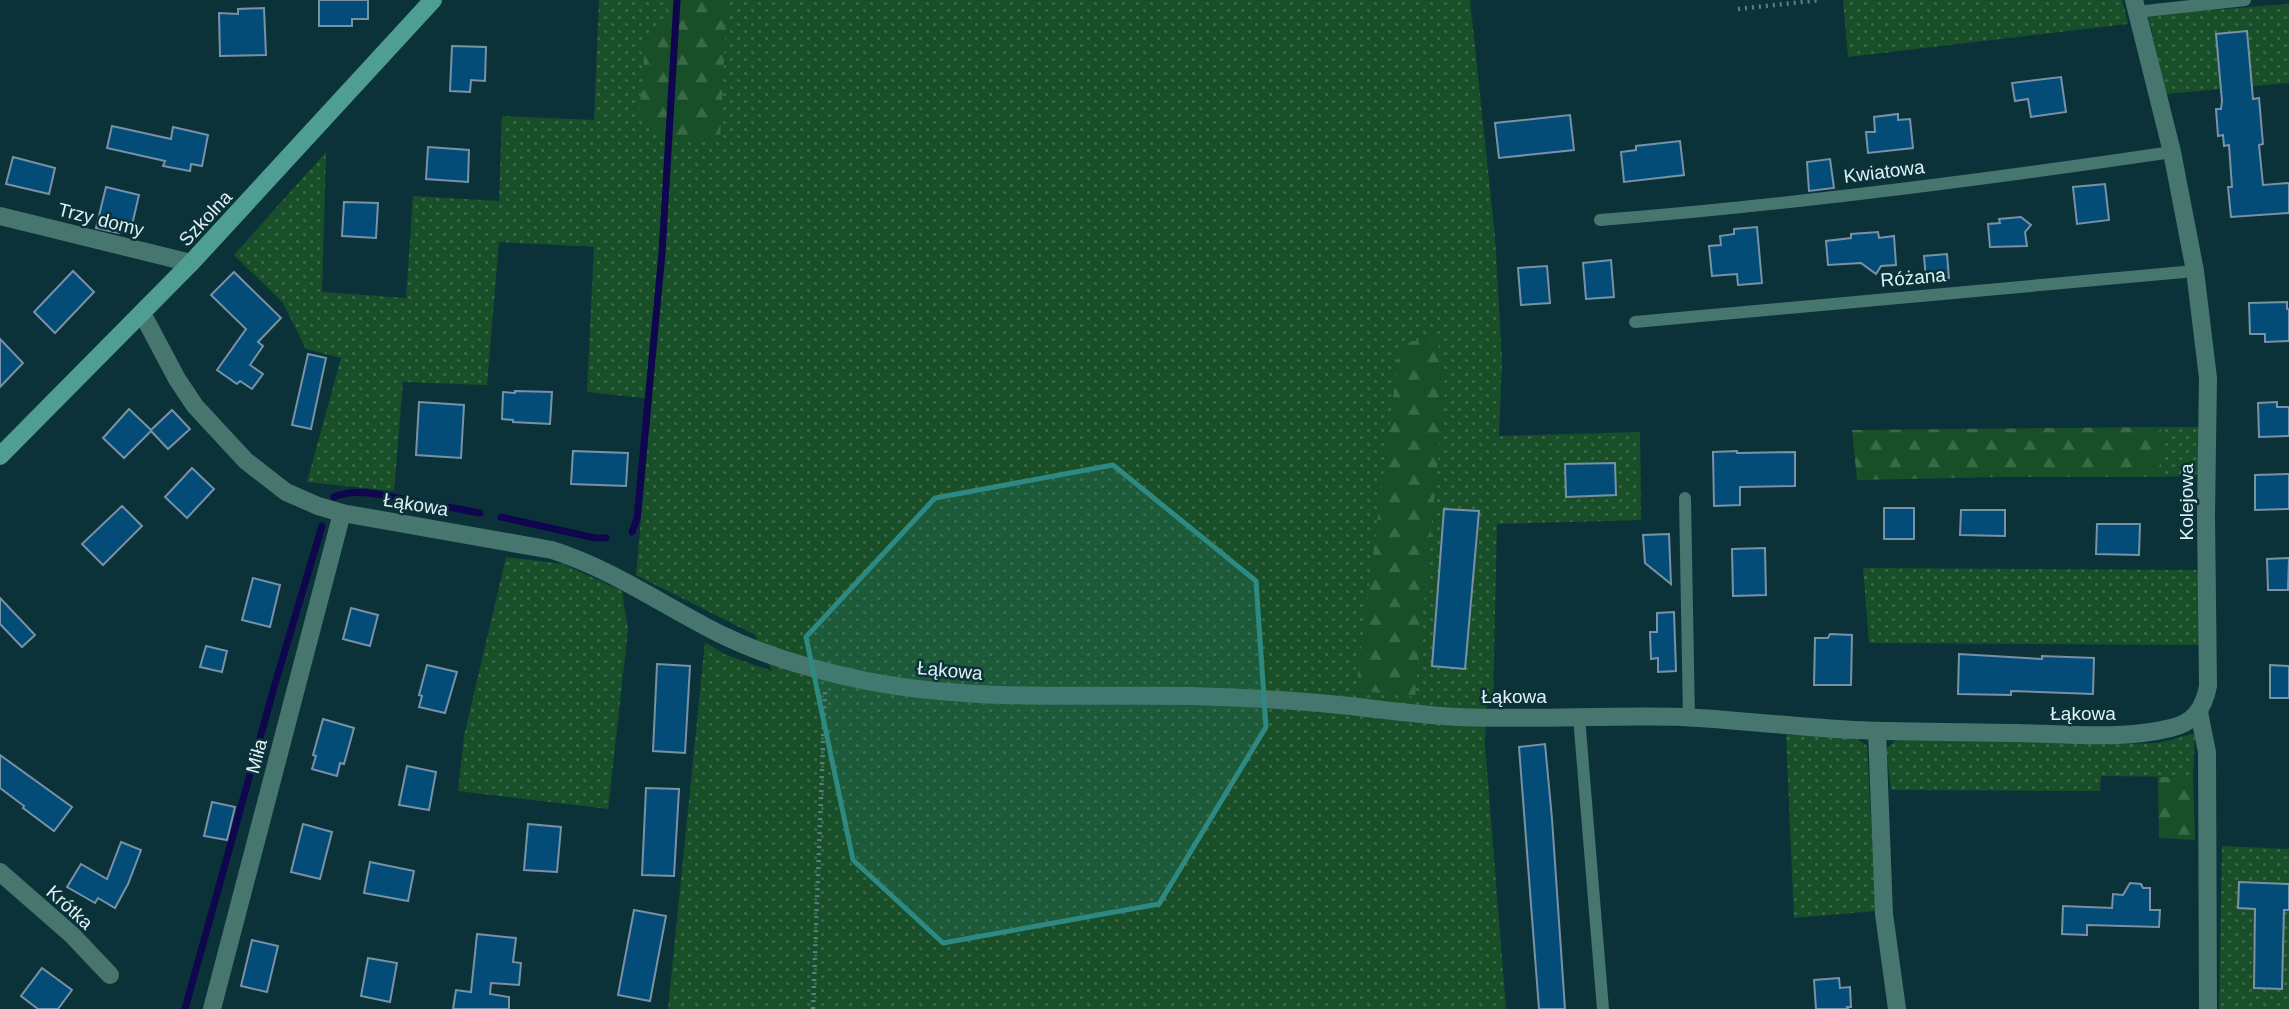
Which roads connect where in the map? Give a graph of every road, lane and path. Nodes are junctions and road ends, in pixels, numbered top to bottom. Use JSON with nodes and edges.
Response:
{"nodes":[{"id":1,"x":433,"y":0,"type":"edge"},
{"id":2,"x":1820,"y":0,"type":"edge"},
{"id":3,"x":2245,"y":0,"type":"edge"},
{"id":4,"x":2135,"y":6,"type":"edge"},
{"id":5,"x":1738,"y":9,"type":"dead end"},
{"id":6,"x":2172,"y":152,"type":"junction"},
{"id":7,"x":0,"y":216,"type":"edge"},
{"id":8,"x":1600,"y":220,"type":"dead end"},
{"id":9,"x":191,"y":263,"type":"junction"},
{"id":10,"x":2194,"y":271,"type":"junction"},
{"id":11,"x":142,"y":313,"type":"junction"},
{"id":12,"x":1635,"y":322,"type":"dead end"},
{"id":13,"x":0,"y":456,"type":"edge"},
{"id":14,"x":1685,"y":498,"type":"dead end"},
{"id":15,"x":342,"y":513,"type":"junction"},
{"id":16,"x":826,"y":672,"type":"junction"},
{"id":17,"x":2199,"y":712,"type":"junction"},
{"id":18,"x":1579,"y":717,"type":"junction"},
{"id":19,"x":1689,"y":718,"type":"junction"},
{"id":20,"x":1877,"y":731,"type":"junction"},
{"id":21,"x":0,"y":872,"type":"edge"},
{"id":22,"x":110,"y":975,"type":"dead end"},
{"id":23,"x":212,"y":1009,"type":"edge"},
{"id":24,"x":813,"y":1009,"type":"edge"},
{"id":25,"x":1602,"y":1009,"type":"edge"},
{"id":26,"x":1897,"y":1009,"type":"edge"},
{"id":27,"x":2208,"y":1009,"type":"edge"}],
"edges":[{"from":1,"to":9,"type":"street","name":"Szkolna"},
{"from":2,"to":5,"type":"path"},
{"from":3,"to":4,"type":"lane"},
{"from":4,"to":6,"type":"street","name":"Kolejowa"},
{"from":6,"to":8,"type":"lane","name":"Kwiatowa"},
{"from":6,"to":10,"type":"street","name":"Kolejowa"},
{"from":7,"to":9,"type":"street","name":"Trzy domy"},
{"from":9,"to":11,"type":"street","name":"Szkolna"},
{"from":10,"to":12,"type":"lane","name":"Różana"},
{"from":10,"to":17,"type":"street","name":"Kolejowa"},
{"from":11,"to":13,"type":"street","name":"Szkolna"},
{"from":11,"to":15,"type":"street","name":"Łąkowa"},
{"from":14,"to":19,"type":"lane"},
{"from":15,"to":16,"type":"street","name":"Łąkowa"},
{"from":15,"to":23,"type":"street","name":"Miła"},
{"from":16,"to":18,"type":"street","name":"Łąkowa"},
{"from":16,"to":24,"type":"path"},
{"from":17,"to":20,"type":"street","name":"Łąkowa"},
{"from":17,"to":27,"type":"street","name":"Kolejowa"},
{"from":18,"to":19,"type":"street","name":"Łąkowa"},
{"from":18,"to":25,"type":"lane"},
{"from":19,"to":20,"type":"street","name":"Łąkowa"},
{"from":20,"to":26,"type":"street"},
{"from":21,"to":22,"type":"street","name":"Krótka"}]}
